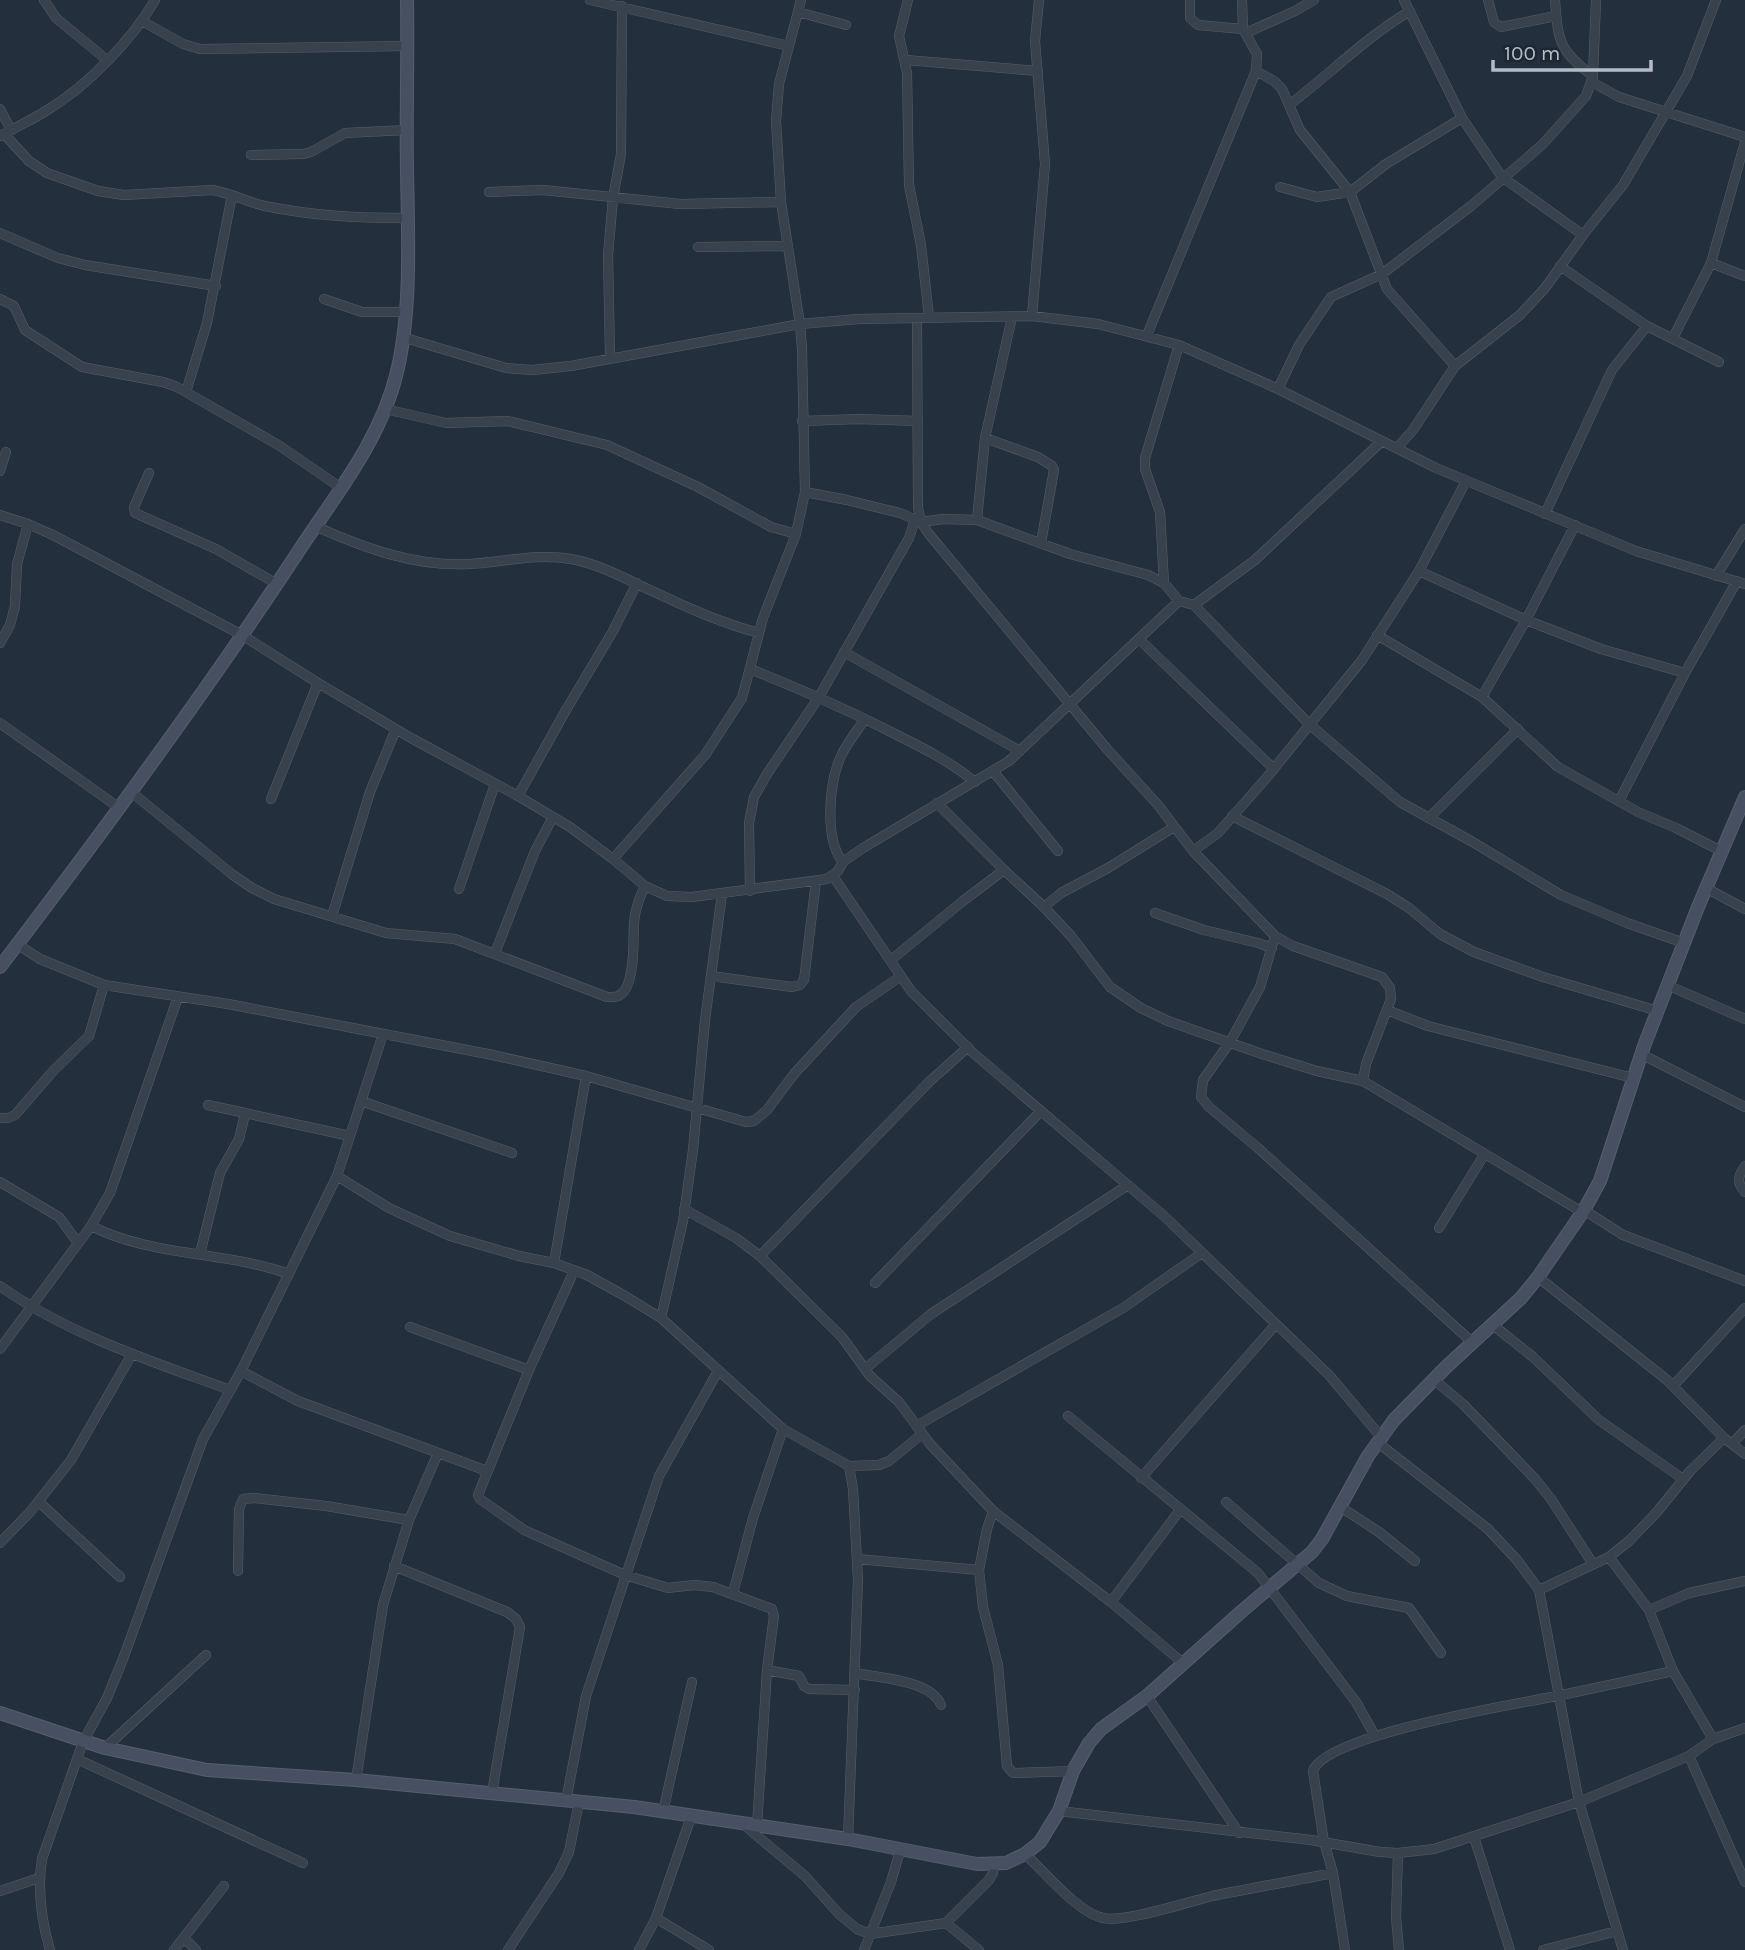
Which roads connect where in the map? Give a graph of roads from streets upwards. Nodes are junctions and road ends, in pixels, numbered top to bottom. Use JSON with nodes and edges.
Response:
{"nodes":[{"id":1,"x":44,"y":0,"type":"edge"},
{"id":2,"x":155,"y":0,"type":"edge"},
{"id":3,"x":407,"y":0,"type":"edge"},
{"id":4,"x":801,"y":0,"type":"edge"},
{"id":5,"x":908,"y":0,"type":"edge"},
{"id":6,"x":1039,"y":0,"type":"edge"},
{"id":7,"x":1190,"y":0,"type":"edge"},
{"id":8,"x":1242,"y":0,"type":"edge"},
{"id":9,"x":1314,"y":0,"type":"edge"},
{"id":10,"x":1404,"y":0,"type":"edge"},
{"id":11,"x":1488,"y":0,"type":"edge"},
{"id":12,"x":1555,"y":0,"type":"edge"},
{"id":13,"x":1596,"y":0,"type":"edge"},
{"id":14,"x":1716,"y":0,"type":"edge"},
{"id":15,"x":597,"y":1,"type":"edge"},
{"id":16,"x":622,"y":6,"type":"junction"},
{"id":17,"x":1410,"y":11,"type":"junction"},
{"id":18,"x":798,"y":12,"type":"junction"},
{"id":19,"x":1556,"y":16,"type":"junction"},
{"id":20,"x":142,"y":21,"type":"junction"},
{"id":21,"x":846,"y":24,"type":"dead end"},
{"id":22,"x":1245,"y":31,"type":"junction"},
{"id":23,"x":407,"y":46,"type":"junction"},
{"id":24,"x":789,"y":46,"type":"junction"},
{"id":25,"x":107,"y":60,"type":"junction"},
{"id":26,"x":906,"y":60,"type":"junction"},
{"id":27,"x":1038,"y":71,"type":"junction"},
{"id":28,"x":1256,"y":71,"type":"junction"},
{"id":29,"x":1593,"y":79,"type":"junction"},
{"id":30,"x":1289,"y":105,"type":"junction"},
{"id":31,"x":0,"y":109,"type":"edge"},
{"id":32,"x":1665,"y":112,"type":"junction"},
{"id":33,"x":1462,"y":118,"type":"junction"},
{"id":34,"x":407,"y":130,"type":"junction"},
{"id":35,"x":5,"y":134,"type":"edge"},
{"id":36,"x":1745,"y":139,"type":"edge"},
{"id":37,"x":251,"y":155,"type":"dead end"},
{"id":38,"x":1740,"y":174,"type":"edge"},
{"id":39,"x":1502,"y":177,"type":"junction"},
{"id":40,"x":1280,"y":187,"type":"dead end"},
{"id":41,"x":489,"y":192,"type":"dead end"},
{"id":42,"x":1350,"y":192,"type":"junction"},
{"id":43,"x":232,"y":194,"type":"junction"},
{"id":44,"x":613,"y":198,"type":"junction"},
{"id":45,"x":780,"y":202,"type":"junction"},
{"id":46,"x":407,"y":218,"type":"junction"},
{"id":47,"x":0,"y":233,"type":"edge"},
{"id":48,"x":1583,"y":235,"type":"junction"},
{"id":49,"x":787,"y":246,"type":"junction"},
{"id":50,"x":698,"y":247,"type":"dead end"},
{"id":51,"x":1711,"y":262,"type":"junction"},
{"id":52,"x":1560,"y":266,"type":"junction"},
{"id":53,"x":1382,"y":274,"type":"junction"},
{"id":54,"x":1745,"y":276,"type":"edge"},
{"id":55,"x":216,"y":286,"type":"junction"},
{"id":56,"x":0,"y":299,"type":"edge"},
{"id":57,"x":324,"y":299,"type":"dead end"},
{"id":58,"x":405,"y":312,"type":"junction"},
{"id":59,"x":1032,"y":316,"type":"junction"},
{"id":60,"x":929,"y":317,"type":"junction"},
{"id":61,"x":1012,"y":317,"type":"junction"},
{"id":62,"x":916,"y":318,"type":"junction"},
{"id":63,"x":800,"y":324,"type":"junction"},
{"id":64,"x":1647,"y":326,"type":"junction"},
{"id":65,"x":1147,"y":335,"type":"junction"},
{"id":66,"x":402,"y":337,"type":"junction"},
{"id":67,"x":1673,"y":338,"type":"junction"},
{"id":68,"x":1179,"y":345,"type":"junction"},
{"id":69,"x":610,"y":358,"type":"junction"},
{"id":70,"x":1719,"y":362,"type":"dead end"},
{"id":71,"x":1455,"y":366,"type":"junction"},
{"id":72,"x":1279,"y":389,"type":"junction"},
{"id":73,"x":186,"y":392,"type":"junction"},
{"id":74,"x":385,"y":409,"type":"junction"},
{"id":75,"x":802,"y":421,"type":"junction"},
{"id":76,"x":918,"y":421,"type":"junction"},
{"id":77,"x":985,"y":439,"type":"junction"},
{"id":78,"x":1382,"y":441,"type":"junction"},
{"id":79,"x":1397,"y":448,"type":"junction"},
{"id":80,"x":6,"y":452,"type":"dead end"},
{"id":81,"x":0,"y":471,"type":"edge"},
{"id":82,"x":149,"y":473,"type":"dead end"},
{"id":83,"x":1466,"y":481,"type":"junction"},
{"id":84,"x":341,"y":488,"type":"junction"},
{"id":85,"x":804,"y":492,"type":"junction"},
{"id":86,"x":1545,"y":514,"type":"junction"},
{"id":87,"x":0,"y":515,"type":"edge"},
{"id":88,"x":976,"y":520,"type":"junction"},
{"id":89,"x":918,"y":521,"type":"junction"},
{"id":90,"x":28,"y":524,"type":"junction"},
{"id":91,"x":1575,"y":525,"type":"junction"},
{"id":92,"x":316,"y":526,"type":"junction"},
{"id":93,"x":1745,"y":529,"type":"edge"},
{"id":94,"x":796,"y":534,"type":"junction"},
{"id":95,"x":1041,"y":543,"type":"junction"},
{"id":96,"x":1419,"y":572,"type":"junction"},
{"id":97,"x":1716,"y":576,"type":"junction"},
{"id":98,"x":636,"y":583,"type":"junction"},
{"id":99,"x":1164,"y":583,"type":"junction"},
{"id":100,"x":1741,"y":583,"type":"edge"},
{"id":101,"x":277,"y":584,"type":"junction"},
{"id":102,"x":1179,"y":601,"type":"junction"},
{"id":103,"x":1194,"y":605,"type":"junction"},
{"id":104,"x":1526,"y":620,"type":"junction"},
{"id":105,"x":759,"y":633,"type":"junction"},
{"id":106,"x":242,"y":635,"type":"junction"},
{"id":107,"x":1377,"y":635,"type":"junction"},
{"id":108,"x":1139,"y":639,"type":"junction"},
{"id":109,"x":0,"y":643,"type":"edge"},
{"id":110,"x":844,"y":652,"type":"junction"},
{"id":111,"x":750,"y":669,"type":"junction"},
{"id":112,"x":1685,"y":673,"type":"junction"},
{"id":113,"x":318,"y":683,"type":"junction"},
{"id":114,"x":819,"y":697,"type":"junction"},
{"id":115,"x":1482,"y":697,"type":"junction"},
{"id":116,"x":1071,"y":705,"type":"junction"},
{"id":117,"x":865,"y":719,"type":"junction"},
{"id":118,"x":0,"y":723,"type":"edge"},
{"id":119,"x":1309,"y":724,"type":"junction"},
{"id":120,"x":396,"y":729,"type":"junction"},
{"id":121,"x":1518,"y":729,"type":"junction"},
{"id":122,"x":1020,"y":751,"type":"junction"},
{"id":123,"x":1274,"y":769,"type":"junction"},
{"id":124,"x":993,"y":771,"type":"junction"},
{"id":125,"x":975,"y":782,"type":"junction"},
{"id":126,"x":495,"y":784,"type":"junction"},
{"id":127,"x":130,"y":791,"type":"junction"},
{"id":128,"x":519,"y":796,"type":"junction"},
{"id":129,"x":1745,"y":797,"type":"edge"},
{"id":130,"x":271,"y":799,"type":"dead end"},
{"id":131,"x":1619,"y":801,"type":"junction"},
{"id":132,"x":937,"y":803,"type":"junction"},
{"id":133,"x":118,"y":807,"type":"junction"},
{"id":134,"x":1232,"y":816,"type":"junction"},
{"id":135,"x":553,"y":817,"type":"junction"},
{"id":136,"x":1429,"y":818,"type":"junction"},
{"id":137,"x":1174,"y":827,"type":"junction"},
{"id":138,"x":1058,"y":851,"type":"dead end"},
{"id":139,"x":1193,"y":851,"type":"junction"},
{"id":140,"x":1723,"y":852,"type":"junction"},
{"id":141,"x":613,"y":859,"type":"junction"},
{"id":142,"x":843,"y":862,"type":"junction"},
{"id":143,"x":1004,"y":870,"type":"junction"},
{"id":144,"x":833,"y":876,"type":"junction"},
{"id":145,"x":816,"y":881,"type":"junction"},
{"id":146,"x":645,"y":886,"type":"junction"},
{"id":147,"x":1706,"y":888,"type":"junction"},
{"id":148,"x":459,"y":889,"type":"dead end"},
{"id":149,"x":750,"y":891,"type":"junction"},
{"id":150,"x":722,"y":894,"type":"junction"},
{"id":151,"x":1044,"y":907,"type":"junction"},
{"id":152,"x":1745,"y":909,"type":"edge"},
{"id":153,"x":1155,"y":913,"type":"dead end"},
{"id":154,"x":332,"y":916,"type":"junction"},
{"id":155,"x":1275,"y":936,"type":"junction"},
{"id":156,"x":1684,"y":943,"type":"junction"},
{"id":157,"x":17,"y":944,"type":"junction"},
{"id":158,"x":1272,"y":948,"type":"junction"},
{"id":159,"x":495,"y":953,"type":"junction"},
{"id":160,"x":891,"y":960,"type":"junction"},
{"id":161,"x":0,"y":967,"type":"edge"},
{"id":162,"x":710,"y":976,"type":"junction"},
{"id":163,"x":901,"y":976,"type":"junction"},
{"id":164,"x":104,"y":985,"type":"junction"},
{"id":165,"x":1667,"y":985,"type":"junction"},
{"id":166,"x":178,"y":997,"type":"junction"},
{"id":167,"x":1388,"y":1010,"type":"junction"},
{"id":168,"x":1658,"y":1011,"type":"junction"},
{"id":169,"x":1745,"y":1019,"type":"edge"},
{"id":170,"x":383,"y":1034,"type":"junction"},
{"id":171,"x":1230,"y":1042,"type":"junction"},
{"id":172,"x":968,"y":1047,"type":"junction"},
{"id":173,"x":1641,"y":1054,"type":"junction"},
{"id":174,"x":586,"y":1076,"type":"junction"},
{"id":175,"x":1633,"y":1078,"type":"junction"},
{"id":176,"x":1363,"y":1081,"type":"junction"},
{"id":177,"x":361,"y":1101,"type":"junction"},
{"id":178,"x":208,"y":1105,"type":"dead end"},
{"id":179,"x":1745,"y":1107,"type":"edge"},
{"id":180,"x":698,"y":1108,"type":"junction"},
{"id":181,"x":1041,"y":1112,"type":"junction"},
{"id":182,"x":245,"y":1114,"type":"junction"},
{"id":183,"x":0,"y":1118,"type":"edge"},
{"id":184,"x":350,"y":1136,"type":"junction"},
{"id":185,"x":512,"y":1153,"type":"dead end"},
{"id":186,"x":1485,"y":1155,"type":"junction"},
{"id":187,"x":1745,"y":1166,"type":"edge"},
{"id":188,"x":337,"y":1177,"type":"junction"},
{"id":189,"x":0,"y":1182,"type":"edge"},
{"id":190,"x":1128,"y":1185,"type":"junction"},
{"id":191,"x":1745,"y":1192,"type":"edge"},
{"id":192,"x":684,"y":1209,"type":"junction"},
{"id":193,"x":1583,"y":1211,"type":"junction"},
{"id":194,"x":91,"y":1226,"type":"junction"},
{"id":195,"x":1439,"y":1228,"type":"dead end"},
{"id":196,"x":79,"y":1243,"type":"junction"},
{"id":197,"x":1202,"y":1253,"type":"junction"},
{"id":198,"x":200,"y":1254,"type":"junction"},
{"id":199,"x":760,"y":1256,"type":"junction"},
{"id":200,"x":554,"y":1264,"type":"junction"},
{"id":201,"x":574,"y":1270,"type":"junction"},
{"id":202,"x":289,"y":1274,"type":"junction"},
{"id":203,"x":1538,"y":1277,"type":"junction"},
{"id":204,"x":1745,"y":1281,"type":"edge"},
{"id":205,"x":875,"y":1283,"type":"dead end"},
{"id":206,"x":0,"y":1286,"type":"edge"},
{"id":207,"x":1745,"y":1308,"type":"edge"},
{"id":208,"x":32,"y":1309,"type":"junction"},
{"id":209,"x":661,"y":1318,"type":"junction"},
{"id":210,"x":1276,"y":1324,"type":"junction"},
{"id":211,"x":1493,"y":1325,"type":"junction"},
{"id":212,"x":410,"y":1327,"type":"dead end"},
{"id":213,"x":1472,"y":1342,"type":"junction"},
{"id":214,"x":0,"y":1349,"type":"edge"},
{"id":215,"x":132,"y":1354,"type":"junction"},
{"id":216,"x":865,"y":1369,"type":"junction"},
{"id":217,"x":529,"y":1370,"type":"junction"},
{"id":218,"x":241,"y":1371,"type":"junction"},
{"id":219,"x":718,"y":1371,"type":"junction"},
{"id":220,"x":1433,"y":1379,"type":"junction"},
{"id":221,"x":1673,"y":1386,"type":"junction"},
{"id":222,"x":230,"y":1390,"type":"junction"},
{"id":223,"x":1068,"y":1416,"type":"dead end"},
{"id":224,"x":783,"y":1429,"type":"junction"},
{"id":225,"x":920,"y":1429,"type":"junction"},
{"id":226,"x":1745,"y":1430,"type":"edge"},
{"id":227,"x":1379,"y":1440,"type":"junction"},
{"id":228,"x":1728,"y":1441,"type":"junction"},
{"id":229,"x":438,"y":1453,"type":"junction"},
{"id":230,"x":1745,"y":1454,"type":"edge"},
{"id":231,"x":849,"y":1466,"type":"junction"},
{"id":232,"x":488,"y":1471,"type":"junction"},
{"id":233,"x":1141,"y":1478,"type":"junction"},
{"id":234,"x":1683,"y":1479,"type":"junction"},
{"id":235,"x":39,"y":1502,"type":"junction"},
{"id":236,"x":1226,"y":1502,"type":"dead end"},
{"id":237,"x":1339,"y":1506,"type":"junction"},
{"id":238,"x":1180,"y":1510,"type":"junction"},
{"id":239,"x":993,"y":1511,"type":"junction"},
{"id":240,"x":409,"y":1520,"type":"junction"},
{"id":241,"x":0,"y":1543,"type":"edge"},
{"id":242,"x":1609,"y":1557,"type":"junction"},
{"id":243,"x":858,"y":1559,"type":"junction"},
{"id":244,"x":1415,"y":1561,"type":"dead end"},
{"id":245,"x":1298,"y":1564,"type":"junction"},
{"id":246,"x":1593,"y":1564,"type":"junction"},
{"id":247,"x":394,"y":1566,"type":"junction"},
{"id":248,"x":979,"y":1570,"type":"junction"},
{"id":249,"x":238,"y":1572,"type":"dead end"},
{"id":250,"x":625,"y":1576,"type":"junction"},
{"id":251,"x":120,"y":1577,"type":"dead end"},
{"id":252,"x":1745,"y":1581,"type":"edge"},
{"id":253,"x":1270,"y":1587,"type":"junction"},
{"id":254,"x":1539,"y":1590,"type":"junction"},
{"id":255,"x":733,"y":1593,"type":"junction"},
{"id":256,"x":1111,"y":1602,"type":"junction"},
{"id":257,"x":1649,"y":1610,"type":"junction"},
{"id":258,"x":1441,"y":1653,"type":"dead end"},
{"id":259,"x":206,"y":1655,"type":"dead end"},
{"id":260,"x":1183,"y":1663,"type":"junction"},
{"id":261,"x":767,"y":1670,"type":"junction"},
{"id":262,"x":1672,"y":1671,"type":"junction"},
{"id":263,"x":855,"y":1673,"type":"junction"},
{"id":264,"x":692,"y":1682,"type":"dead end"},
{"id":265,"x":855,"y":1690,"type":"junction"},
{"id":266,"x":1560,"y":1695,"type":"junction"},
{"id":267,"x":1147,"y":1696,"type":"junction"},
{"id":268,"x":941,"y":1705,"type":"dead end"},
{"id":269,"x":0,"y":1713,"type":"edge"},
{"id":270,"x":1745,"y":1728,"type":"edge"},
{"id":271,"x":1375,"y":1736,"type":"junction"},
{"id":272,"x":1713,"y":1739,"type":"junction"},
{"id":273,"x":83,"y":1742,"type":"junction"},
{"id":274,"x":105,"y":1748,"type":"junction"},
{"id":275,"x":1689,"y":1756,"type":"junction"},
{"id":276,"x":78,"y":1759,"type":"junction"},
{"id":277,"x":1073,"y":1771,"type":"junction"},
{"id":278,"x":356,"y":1780,"type":"junction"},
{"id":279,"x":492,"y":1793,"type":"junction"},
{"id":280,"x":573,"y":1801,"type":"junction"},
{"id":281,"x":1579,"y":1802,"type":"junction"},
{"id":282,"x":1059,"y":1811,"type":"junction"},
{"id":283,"x":663,"y":1812,"type":"junction"},
{"id":284,"x":691,"y":1816,"type":"junction"},
{"id":285,"x":743,"y":1824,"type":"junction"},
{"id":286,"x":757,"y":1826,"type":"junction"},
{"id":287,"x":1239,"y":1833,"type":"junction"},
{"id":288,"x":1474,"y":1837,"type":"junction"},
{"id":289,"x":848,"y":1839,"type":"junction"},
{"id":290,"x":1324,"y":1842,"type":"junction"},
{"id":291,"x":900,"y":1851,"type":"junction"},
{"id":292,"x":1398,"y":1853,"type":"junction"},
{"id":293,"x":1025,"y":1854,"type":"junction"},
{"id":294,"x":303,"y":1863,"type":"dead end"},
{"id":295,"x":994,"y":1865,"type":"junction"},
{"id":296,"x":1333,"y":1873,"type":"junction"},
{"id":297,"x":39,"y":1878,"type":"junction"},
{"id":298,"x":1745,"y":1882,"type":"edge"},
{"id":299,"x":224,"y":1886,"type":"dead end"},
{"id":300,"x":0,"y":1891,"type":"edge"},
{"id":301,"x":656,"y":1918,"type":"junction"},
{"id":302,"x":946,"y":1923,"type":"junction"},
{"id":303,"x":1618,"y":1931,"type":"junction"},
{"id":304,"x":870,"y":1934,"type":"junction"},
{"id":305,"x":184,"y":1938,"type":"junction"},
{"id":306,"x":50,"y":1950,"type":"edge"},
{"id":307,"x":174,"y":1950,"type":"edge"},
{"id":308,"x":196,"y":1950,"type":"edge"},
{"id":309,"x":508,"y":1950,"type":"edge"},
{"id":310,"x":639,"y":1950,"type":"edge"},
{"id":311,"x":709,"y":1950,"type":"edge"},
{"id":312,"x":864,"y":1950,"type":"edge"},
{"id":313,"x":979,"y":1950,"type":"edge"},
{"id":314,"x":1345,"y":1950,"type":"edge"},
{"id":315,"x":1399,"y":1950,"type":"edge"},
{"id":316,"x":1510,"y":1950,"type":"edge"},
{"id":317,"x":1543,"y":1950,"type":"edge"},
{"id":318,"x":1623,"y":1950,"type":"edge"}],
"edges":[{"from":1,"to":25,"type":"street"},
{"from":2,"to":20,"type":"street"},
{"from":3,"to":23,"type":"street"},
{"from":4,"to":18,"type":"street"},
{"from":5,"to":26,"type":"street"},
{"from":6,"to":27,"type":"street"},
{"from":7,"to":22,"type":"street"},
{"from":8,"to":22,"type":"street"},
{"from":9,"to":22,"type":"street"},
{"from":10,"to":17,"type":"street"},
{"from":11,"to":19,"type":"street"},
{"from":12,"to":19,"type":"street"},
{"from":13,"to":29,"type":"street"},
{"from":14,"to":32,"type":"street"},
{"from":15,"to":16,"type":"street"},
{"from":16,"to":24,"type":"street"},
{"from":16,"to":44,"type":"street"},
{"from":17,"to":30,"type":"street"},
{"from":17,"to":33,"type":"street"},
{"from":18,"to":21,"type":"street"},
{"from":18,"to":24,"type":"street"},
{"from":19,"to":29,"type":"street"},
{"from":20,"to":23,"type":"street"},
{"from":20,"to":25,"type":"street"},
{"from":22,"to":28,"type":"street"},
{"from":23,"to":34,"type":"street"},
{"from":24,"to":45,"type":"street"},
{"from":25,"to":35,"type":"street"},
{"from":26,"to":27,"type":"street"},
{"from":26,"to":60,"type":"street"},
{"from":27,"to":59,"type":"street"},
{"from":28,"to":30,"type":"street"},
{"from":28,"to":65,"type":"street"},
{"from":29,"to":32,"type":"street"},
{"from":29,"to":39,"type":"street"},
{"from":30,"to":42,"type":"street"},
{"from":31,"to":35,"type":"street"},
{"from":32,"to":36,"type":"street"},
{"from":32,"to":48,"type":"street"},
{"from":33,"to":39,"type":"street"},
{"from":33,"to":42,"type":"street"},
{"from":34,"to":37,"type":"street"},
{"from":34,"to":46,"type":"street"},
{"from":35,"to":43,"type":"street"},
{"from":36,"to":38,"type":"street"},
{"from":38,"to":51,"type":"street"},
{"from":39,"to":48,"type":"street"},
{"from":39,"to":53,"type":"street"},
{"from":40,"to":42,"type":"street"},
{"from":41,"to":44,"type":"street"},
{"from":42,"to":53,"type":"street"},
{"from":43,"to":46,"type":"street"},
{"from":43,"to":55,"type":"street"},
{"from":44,"to":45,"type":"street"},
{"from":44,"to":69,"type":"street"},
{"from":45,"to":49,"type":"street"},
{"from":46,"to":58,"type":"street"},
{"from":47,"to":55,"type":"street"},
{"from":48,"to":52,"type":"street"},
{"from":49,"to":50,"type":"street"},
{"from":49,"to":63,"type":"street"},
{"from":51,"to":54,"type":"street"},
{"from":51,"to":67,"type":"street"},
{"from":52,"to":64,"type":"street"},
{"from":52,"to":71,"type":"street"},
{"from":53,"to":71,"type":"street"},
{"from":53,"to":72,"type":"street"},
{"from":55,"to":73,"type":"street"},
{"from":56,"to":73,"type":"street"},
{"from":57,"to":58,"type":"street"},
{"from":58,"to":66,"type":"street"},
{"from":59,"to":61,"type":"street"},
{"from":59,"to":65,"type":"street"},
{"from":60,"to":61,"type":"street"},
{"from":60,"to":62,"type":"street"},
{"from":61,"to":77,"type":"street"},
{"from":62,"to":63,"type":"street"},
{"from":62,"to":76,"type":"street"},
{"from":63,"to":69,"type":"street"},
{"from":63,"to":75,"type":"street"},
{"from":64,"to":67,"type":"street"},
{"from":64,"to":86,"type":"street"},
{"from":65,"to":68,"type":"street"},
{"from":66,"to":69,"type":"street"},
{"from":66,"to":74,"type":"street"},
{"from":67,"to":70,"type":"street"},
{"from":68,"to":72,"type":"street"},
{"from":68,"to":99,"type":"street"},
{"from":71,"to":79,"type":"street"},
{"from":72,"to":78,"type":"street"},
{"from":73,"to":84,"type":"street"},
{"from":74,"to":84,"type":"street"},
{"from":74,"to":94,"type":"street"},
{"from":75,"to":76,"type":"street"},
{"from":75,"to":85,"type":"street"},
{"from":76,"to":89,"type":"street"},
{"from":77,"to":88,"type":"street"},
{"from":77,"to":95,"type":"street"},
{"from":78,"to":79,"type":"street"},
{"from":78,"to":103,"type":"street"},
{"from":79,"to":83,"type":"street"},
{"from":80,"to":81,"type":"street"},
{"from":82,"to":101,"type":"street"},
{"from":83,"to":86,"type":"street"},
{"from":83,"to":96,"type":"street"},
{"from":84,"to":92,"type":"street"},
{"from":85,"to":89,"type":"street"},
{"from":85,"to":94,"type":"street"},
{"from":86,"to":91,"type":"street"},
{"from":87,"to":90,"type":"street"},
{"from":88,"to":89,"type":"street"},
{"from":88,"to":95,"type":"street"},
{"from":89,"to":110,"type":"street"},
{"from":89,"to":116,"type":"street"},
{"from":90,"to":106,"type":"street"},
{"from":90,"to":109,"type":"street"},
{"from":91,"to":97,"type":"street"},
{"from":91,"to":104,"type":"street"},
{"from":92,"to":98,"type":"street"},
{"from":92,"to":101,"type":"street"},
{"from":93,"to":97,"type":"street"},
{"from":94,"to":105,"type":"street"},
{"from":95,"to":99,"type":"street"},
{"from":96,"to":104,"type":"street"},
{"from":96,"to":107,"type":"street"},
{"from":97,"to":100,"type":"street"},
{"from":98,"to":105,"type":"street"},
{"from":98,"to":128,"type":"street"},
{"from":99,"to":102,"type":"street"},
{"from":100,"to":112,"type":"street"},
{"from":101,"to":106,"type":"street"},
{"from":102,"to":103,"type":"street"},
{"from":102,"to":108,"type":"street"},
{"from":103,"to":119,"type":"street"},
{"from":104,"to":112,"type":"street"},
{"from":104,"to":115,"type":"street"},
{"from":105,"to":111,"type":"street"},
{"from":106,"to":113,"type":"street"},
{"from":106,"to":127,"type":"street"},
{"from":107,"to":115,"type":"street"},
{"from":107,"to":119,"type":"street"},
{"from":108,"to":116,"type":"street"},
{"from":108,"to":123,"type":"street"},
{"from":110,"to":114,"type":"street"},
{"from":110,"to":122,"type":"street"},
{"from":111,"to":114,"type":"street"},
{"from":111,"to":141,"type":"street"},
{"from":112,"to":131,"type":"street"},
{"from":113,"to":120,"type":"street"},
{"from":113,"to":130,"type":"street"},
{"from":114,"to":117,"type":"street"},
{"from":114,"to":149,"type":"street"},
{"from":115,"to":121,"type":"street"},
{"from":116,"to":122,"type":"street"},
{"from":116,"to":137,"type":"street"},
{"from":117,"to":125,"type":"street"},
{"from":117,"to":142,"type":"street"},
{"from":118,"to":133,"type":"street"},
{"from":119,"to":123,"type":"street"},
{"from":119,"to":136,"type":"street"},
{"from":120,"to":126,"type":"street"},
{"from":120,"to":154,"type":"street"},
{"from":121,"to":131,"type":"street"},
{"from":121,"to":136,"type":"street"},
{"from":122,"to":124,"type":"street"},
{"from":123,"to":134,"type":"street"},
{"from":124,"to":125,"type":"street"},
{"from":124,"to":138,"type":"street"},
{"from":125,"to":132,"type":"street"},
{"from":126,"to":128,"type":"street"},
{"from":126,"to":148,"type":"street"},
{"from":127,"to":133,"type":"street"},
{"from":127,"to":154,"type":"street"},
{"from":128,"to":135,"type":"street"},
{"from":129,"to":140,"type":"street"},
{"from":131,"to":140,"type":"street"},
{"from":132,"to":142,"type":"street"},
{"from":132,"to":143,"type":"street"},
{"from":133,"to":157,"type":"street"},
{"from":134,"to":139,"type":"street"},
{"from":134,"to":168,"type":"street"},
{"from":135,"to":141,"type":"street"},
{"from":135,"to":159,"type":"street"},
{"from":136,"to":156,"type":"street"},
{"from":137,"to":139,"type":"street"},
{"from":137,"to":151,"type":"street"},
{"from":139,"to":155,"type":"street"},
{"from":140,"to":147,"type":"street"},
{"from":141,"to":146,"type":"street"},
{"from":142,"to":144,"type":"street"},
{"from":143,"to":151,"type":"street"},
{"from":143,"to":160,"type":"street"},
{"from":144,"to":145,"type":"street"},
{"from":144,"to":160,"type":"street"},
{"from":145,"to":149,"type":"street"},
{"from":145,"to":162,"type":"street"},
{"from":146,"to":150,"type":"street"},
{"from":146,"to":159,"type":"street"},
{"from":147,"to":152,"type":"street"},
{"from":147,"to":156,"type":"street"},
{"from":149,"to":150,"type":"street"},
{"from":150,"to":162,"type":"street"},
{"from":151,"to":171,"type":"street"},
{"from":153,"to":158,"type":"street"},
{"from":154,"to":159,"type":"street"},
{"from":155,"to":158,"type":"street"},
{"from":155,"to":167,"type":"street"},
{"from":156,"to":165,"type":"street"},
{"from":157,"to":161,"type":"street"},
{"from":157,"to":164,"type":"street"},
{"from":158,"to":171,"type":"street"},
{"from":160,"to":163,"type":"street"},
{"from":162,"to":180,"type":"street"},
{"from":163,"to":172,"type":"street"},
{"from":163,"to":180,"type":"street"},
{"from":164,"to":166,"type":"street"},
{"from":164,"to":183,"type":"street"},
{"from":165,"to":168,"type":"street"},
{"from":165,"to":169,"type":"street"},
{"from":166,"to":170,"type":"street"},
{"from":166,"to":194,"type":"street"},
{"from":167,"to":175,"type":"street"},
{"from":167,"to":176,"type":"street"},
{"from":168,"to":173,"type":"street"},
{"from":170,"to":174,"type":"street"},
{"from":170,"to":177,"type":"street"},
{"from":171,"to":176,"type":"street"},
{"from":171,"to":213,"type":"street"},
{"from":172,"to":181,"type":"street"},
{"from":172,"to":199,"type":"street"},
{"from":173,"to":175,"type":"street"},
{"from":173,"to":179,"type":"street"},
{"from":174,"to":180,"type":"street"},
{"from":174,"to":200,"type":"street"},
{"from":175,"to":193,"type":"street"},
{"from":176,"to":186,"type":"street"},
{"from":177,"to":184,"type":"street"},
{"from":177,"to":185,"type":"street"},
{"from":178,"to":182,"type":"street"},
{"from":180,"to":192,"type":"street"},
{"from":181,"to":190,"type":"street"},
{"from":181,"to":205,"type":"street"},
{"from":182,"to":184,"type":"street"},
{"from":182,"to":198,"type":"street"},
{"from":184,"to":188,"type":"street"},
{"from":186,"to":193,"type":"street"},
{"from":186,"to":195,"type":"street"},
{"from":187,"to":191,"type":"street"},
{"from":188,"to":200,"type":"street"},
{"from":188,"to":202,"type":"street"},
{"from":189,"to":196,"type":"street"},
{"from":190,"to":197,"type":"street"},
{"from":190,"to":216,"type":"street"},
{"from":192,"to":199,"type":"street"},
{"from":192,"to":209,"type":"street"},
{"from":193,"to":203,"type":"street"},
{"from":193,"to":204,"type":"street"},
{"from":194,"to":196,"type":"street"},
{"from":194,"to":198,"type":"street"},
{"from":196,"to":208,"type":"street"},
{"from":197,"to":210,"type":"street"},
{"from":197,"to":225,"type":"street"},
{"from":198,"to":202,"type":"street"},
{"from":199,"to":216,"type":"street"},
{"from":200,"to":201,"type":"street"},
{"from":201,"to":209,"type":"street"},
{"from":201,"to":217,"type":"street"},
{"from":202,"to":218,"type":"street"},
{"from":203,"to":211,"type":"street"},
{"from":203,"to":221,"type":"street"},
{"from":206,"to":208,"type":"street"},
{"from":207,"to":221,"type":"street"},
{"from":208,"to":214,"type":"street"},
{"from":208,"to":215,"type":"street"},
{"from":209,"to":219,"type":"street"},
{"from":210,"to":227,"type":"street"},
{"from":210,"to":233,"type":"street"},
{"from":211,"to":213,"type":"street"},
{"from":211,"to":234,"type":"street"},
{"from":212,"to":217,"type":"street"},
{"from":213,"to":220,"type":"street"},
{"from":215,"to":222,"type":"street"},
{"from":215,"to":235,"type":"street"},
{"from":216,"to":225,"type":"street"},
{"from":217,"to":232,"type":"street"},
{"from":218,"to":222,"type":"street"},
{"from":218,"to":229,"type":"street"},
{"from":219,"to":224,"type":"street"},
{"from":219,"to":250,"type":"street"},
{"from":220,"to":227,"type":"street"},
{"from":220,"to":246,"type":"street"},
{"from":221,"to":228,"type":"street"},
{"from":222,"to":273,"type":"street"},
{"from":223,"to":233,"type":"street"},
{"from":224,"to":231,"type":"street"},
{"from":224,"to":255,"type":"street"},
{"from":225,"to":231,"type":"street"},
{"from":225,"to":239,"type":"street"},
{"from":226,"to":228,"type":"street"},
{"from":227,"to":237,"type":"street"},
{"from":227,"to":254,"type":"street"},
{"from":228,"to":230,"type":"street"},
{"from":228,"to":234,"type":"street"},
{"from":229,"to":232,"type":"street"},
{"from":229,"to":240,"type":"street"},
{"from":231,"to":243,"type":"street"},
{"from":232,"to":250,"type":"street"},
{"from":233,"to":238,"type":"street"},
{"from":234,"to":242,"type":"street"},
{"from":235,"to":241,"type":"street"},
{"from":235,"to":251,"type":"street"},
{"from":236,"to":245,"type":"street"},
{"from":237,"to":244,"type":"street"},
{"from":237,"to":245,"type":"street"},
{"from":238,"to":253,"type":"street"},
{"from":238,"to":256,"type":"street"},
{"from":239,"to":248,"type":"street"},
{"from":239,"to":256,"type":"street"},
{"from":240,"to":247,"type":"street"},
{"from":240,"to":249,"type":"street"},
{"from":242,"to":246,"type":"street"},
{"from":242,"to":257,"type":"street"},
{"from":243,"to":248,"type":"street"},
{"from":243,"to":263,"type":"street"},
{"from":245,"to":253,"type":"street"},
{"from":245,"to":258,"type":"street"},
{"from":246,"to":254,"type":"street"},
{"from":247,"to":278,"type":"street"},
{"from":247,"to":279,"type":"street"},
{"from":248,"to":277,"type":"street"},
{"from":250,"to":255,"type":"street"},
{"from":250,"to":280,"type":"street"},
{"from":252,"to":257,"type":"street"},
{"from":253,"to":260,"type":"street"},
{"from":253,"to":271,"type":"street"},
{"from":254,"to":266,"type":"street"},
{"from":255,"to":261,"type":"street"},
{"from":256,"to":260,"type":"street"},
{"from":257,"to":262,"type":"street"},
{"from":259,"to":274,"type":"street"},
{"from":260,"to":267,"type":"street"},
{"from":261,"to":265,"type":"street"},
{"from":261,"to":286,"type":"street"},
{"from":262,"to":266,"type":"street"},
{"from":262,"to":272,"type":"street"},
{"from":263,"to":265,"type":"street"},
{"from":263,"to":268,"type":"street"},
{"from":264,"to":283,"type":"street"},
{"from":265,"to":289,"type":"street"},
{"from":266,"to":271,"type":"street"},
{"from":266,"to":281,"type":"street"},
{"from":267,"to":277,"type":"street"},
{"from":267,"to":287,"type":"street"},
{"from":269,"to":273,"type":"street"},
{"from":270,"to":272,"type":"street"},
{"from":271,"to":290,"type":"street"},
{"from":272,"to":275,"type":"street"},
{"from":273,"to":274,"type":"street"},
{"from":273,"to":276,"type":"street"},
{"from":274,"to":278,"type":"street"},
{"from":275,"to":281,"type":"street"},
{"from":275,"to":298,"type":"street"},
{"from":276,"to":294,"type":"street"},
{"from":276,"to":297,"type":"street"},
{"from":277,"to":282,"type":"street"},
{"from":278,"to":279,"type":"street"},
{"from":279,"to":280,"type":"street"},
{"from":280,"to":283,"type":"street"},
{"from":280,"to":309,"type":"street"},
{"from":281,"to":288,"type":"street"},
{"from":281,"to":303,"type":"street"},
{"from":282,"to":287,"type":"street"},
{"from":282,"to":293,"type":"street"},
{"from":283,"to":284,"type":"street"},
{"from":284,"to":285,"type":"street"},
{"from":284,"to":301,"type":"street"},
{"from":285,"to":286,"type":"street"},
{"from":285,"to":304,"type":"street"},
{"from":286,"to":289,"type":"street"},
{"from":287,"to":290,"type":"street"},
{"from":288,"to":292,"type":"street"},
{"from":288,"to":316,"type":"street"},
{"from":289,"to":291,"type":"street"},
{"from":290,"to":292,"type":"street"},
{"from":290,"to":296,"type":"street"},
{"from":291,"to":295,"type":"street"},
{"from":291,"to":304,"type":"street"},
{"from":292,"to":315,"type":"street"},
{"from":293,"to":295,"type":"street"},
{"from":293,"to":296,"type":"street"},
{"from":295,"to":302,"type":"street"},
{"from":296,"to":314,"type":"street"},
{"from":297,"to":300,"type":"street"},
{"from":297,"to":306,"type":"street"},
{"from":299,"to":305,"type":"street"},
{"from":301,"to":310,"type":"street"},
{"from":301,"to":311,"type":"street"},
{"from":302,"to":304,"type":"street"},
{"from":302,"to":313,"type":"street"},
{"from":303,"to":317,"type":"street"},
{"from":303,"to":318,"type":"street"},
{"from":304,"to":312,"type":"street"},
{"from":305,"to":307,"type":"street"},
{"from":305,"to":308,"type":"street"}]}
